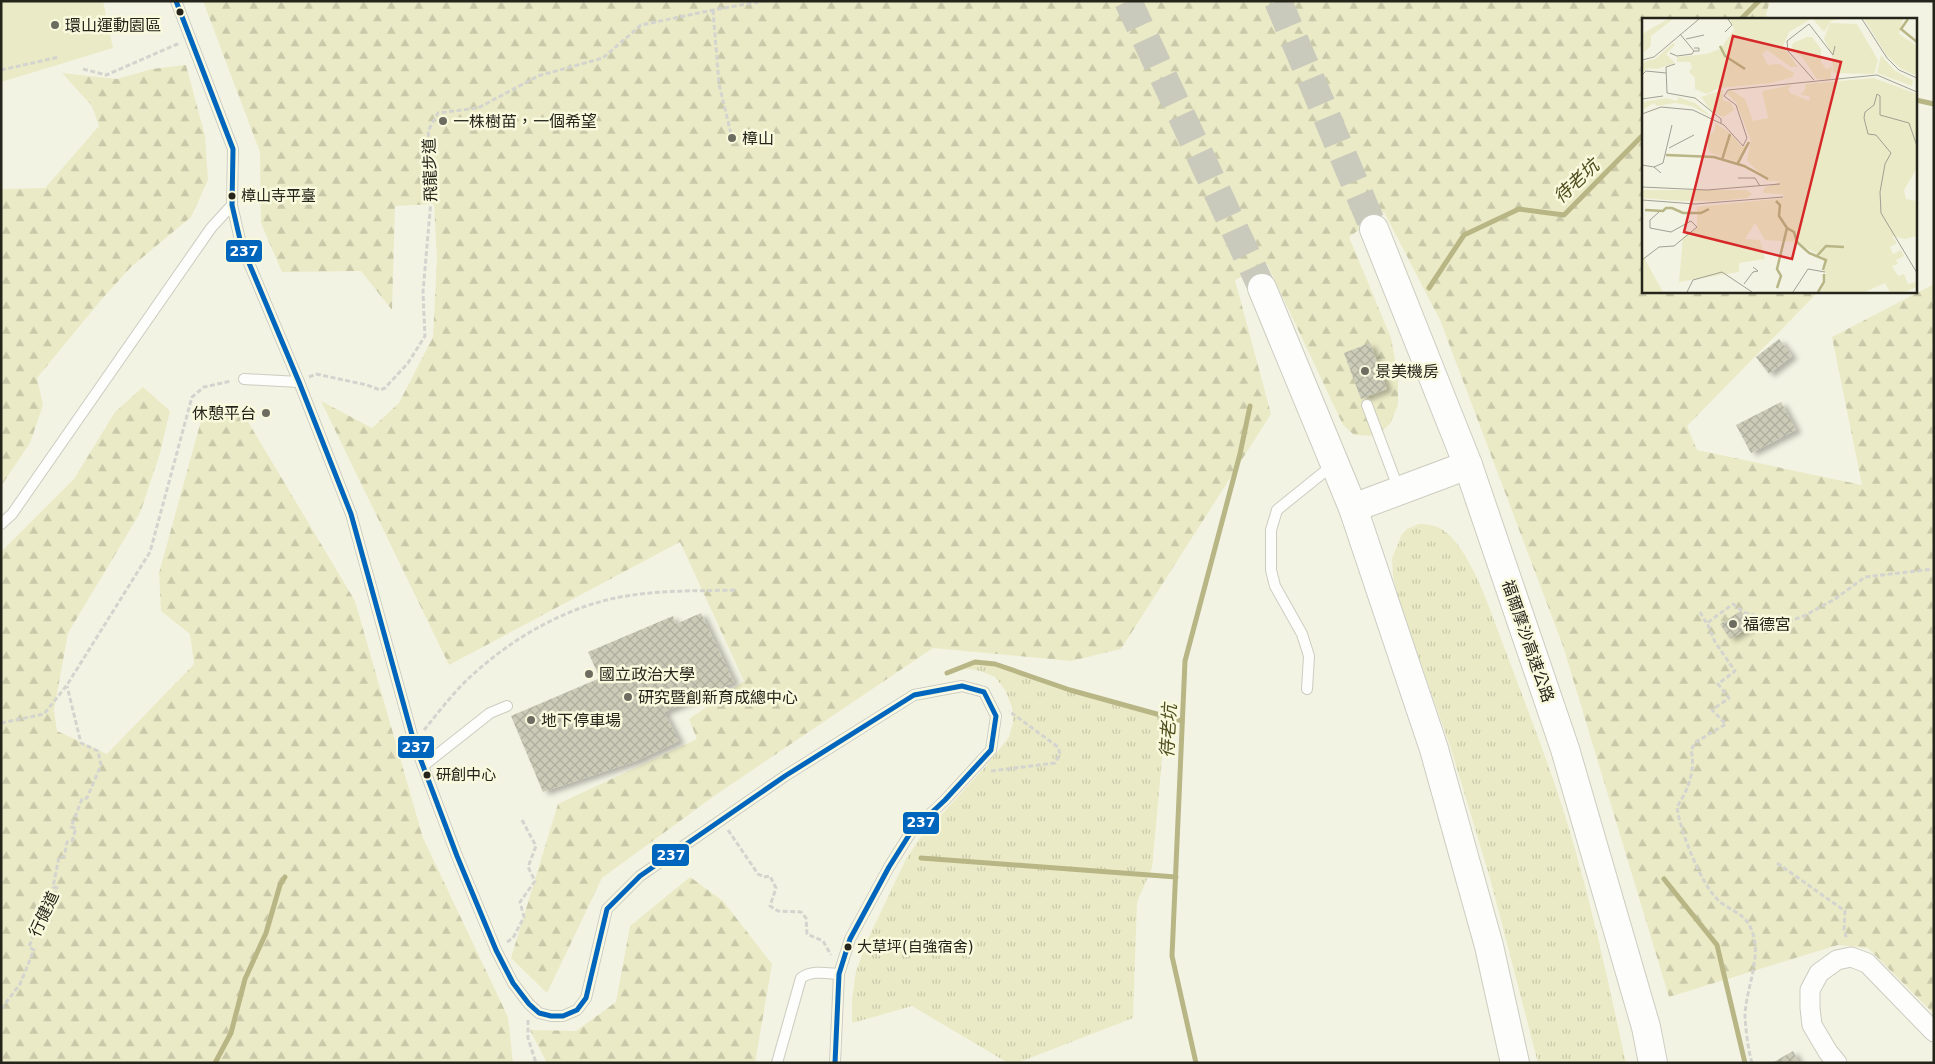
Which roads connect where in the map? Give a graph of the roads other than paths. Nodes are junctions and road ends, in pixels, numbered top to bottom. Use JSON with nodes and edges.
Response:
{"nodes":[{"id":1,"x":176,"y":1,"type":"edge"},
{"id":2,"x":232,"y":205,"type":"junction"},
{"id":3,"x":1374,"y":229,"type":"tunnel mouth"},
{"id":4,"x":1262,"y":288,"type":"tunnel mouth"},
{"id":5,"x":244,"y":379,"type":"road end"},
{"id":6,"x":300,"y":382,"type":"junction"},
{"id":7,"x":1367,"y":405,"type":"dead end"},
{"id":8,"x":1335,"y":463,"type":"junction"},
{"id":9,"x":1468,"y":465,"type":"junction"},
{"id":10,"x":1400,"y":491,"type":"junction"},
{"id":11,"x":1353,"y":508,"type":"junction"},
{"id":12,"x":1,"y":524,"type":"edge"},
{"id":13,"x":1307,"y":689,"type":"dead end"},
{"id":14,"x":507,"y":706,"type":"dead end"},
{"id":15,"x":423,"y":766,"type":"junction"},
{"id":16,"x":838,"y":974,"type":"junction"},
{"id":17,"x":1934,"y":1032,"type":"edge"},
{"id":18,"x":777,"y":1063,"type":"edge"},
{"id":19,"x":835,"y":1063,"type":"edge"},
{"id":20,"x":1515,"y":1063,"type":"edge"},
{"id":21,"x":1653,"y":1063,"type":"edge"},
{"id":22,"x":1837,"y":1063,"type":"edge"}],
"edges":[{"from":1,"to":2,"type":"lane"},
{"from":2,"to":6,"type":"lane"},
{"from":2,"to":12,"type":"lane"},
{"from":3,"to":9,"type":"highway","name":"福爾摩沙高速公路"},
{"from":4,"to":8,"type":"highway"},
{"from":5,"to":6,"type":"lane"},
{"from":6,"to":15,"type":"lane"},
{"from":7,"to":10,"type":"lane"},
{"from":8,"to":11,"type":"highway"},
{"from":8,"to":13,"type":"lane"},
{"from":9,"to":10,"type":"highway"},
{"from":9,"to":21,"type":"highway","name":"福爾摩沙高速公路"},
{"from":10,"to":11,"type":"highway"},
{"from":11,"to":20,"type":"highway"},
{"from":14,"to":15,"type":"lane"},
{"from":15,"to":16,"type":"lane"},
{"from":16,"to":18,"type":"lane"},
{"from":16,"to":19,"type":"lane"},
{"from":17,"to":22,"type":"street"}]}
